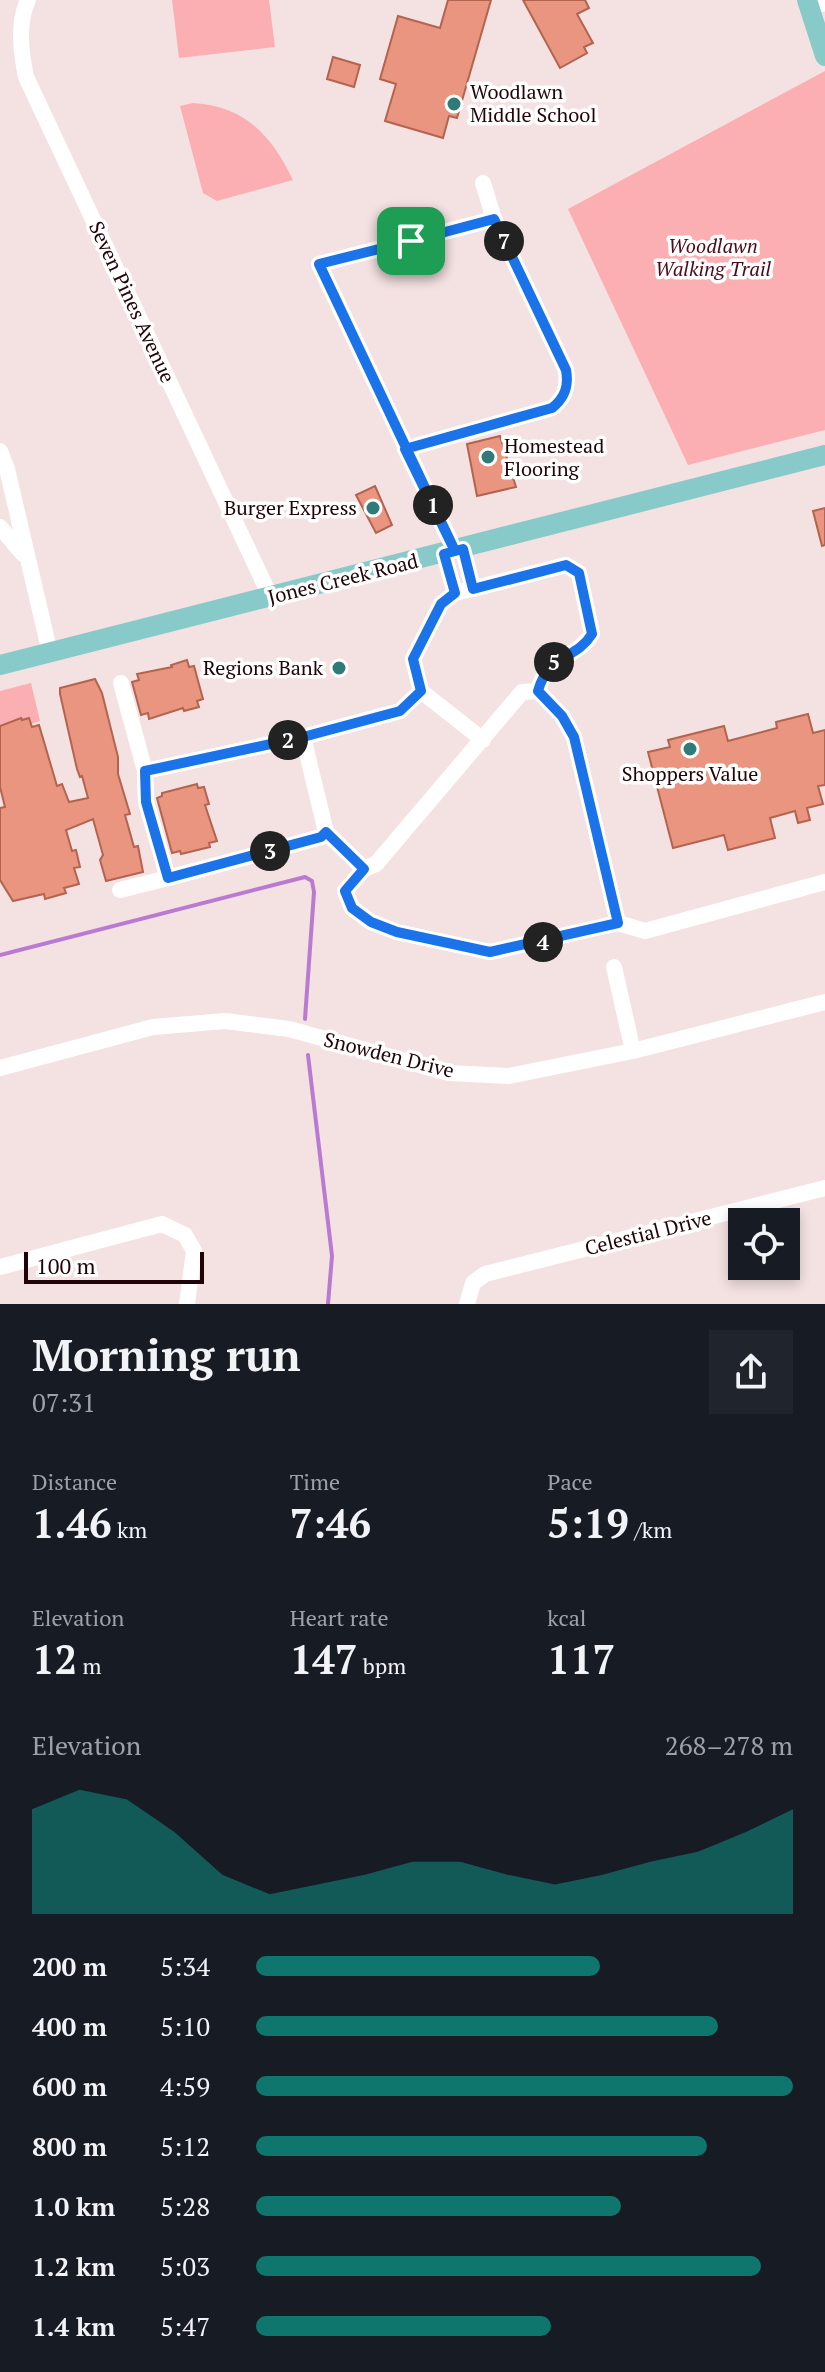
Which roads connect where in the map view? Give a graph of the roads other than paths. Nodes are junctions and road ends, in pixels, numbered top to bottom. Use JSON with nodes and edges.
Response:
{"nodes":[{"id":1,"x":28,"y":0,"type":"edge"},
{"id":2,"x":814,"y":3,"type":"edge"},
{"id":3,"x":825,"y":56,"type":"edge"},
{"id":4,"x":483,"y":183,"type":"dead end"},
{"id":5,"x":494,"y":219,"type":"junction"},
{"id":6,"x":405,"y":449,"type":"junction"},
{"id":7,"x":0,"y":451,"type":"edge"},
{"id":8,"x":825,"y":455,"type":"edge"},
{"id":9,"x":0,"y":527,"type":"edge"},
{"id":10,"x":454,"y":551,"type":"junction"},
{"id":11,"x":27,"y":559,"type":"junction"},
{"id":12,"x":473,"y":589,"type":"junction"},
{"id":13,"x":455,"y":593,"type":"junction"},
{"id":14,"x":271,"y":598,"type":"junction"},
{"id":15,"x":50,"y":653,"type":"junction"},
{"id":16,"x":0,"y":665,"type":"edge"},
{"id":17,"x":121,"y":683,"type":"dead end"},
{"id":18,"x":421,"y":691,"type":"junction"},
{"id":19,"x":538,"y":691,"type":"junction"},
{"id":20,"x":303,"y":737,"type":"junction"},
{"id":21,"x":483,"y":740,"type":"junction"},
{"id":22,"x":145,"y":771,"type":"junction"},
{"id":23,"x":326,"y":832,"type":"junction"},
{"id":24,"x":364,"y":869,"type":"junction"},
{"id":25,"x":168,"y":878,"type":"junction"},
{"id":26,"x":825,"y":882,"type":"edge"},
{"id":27,"x":120,"y":890,"type":"dead end"},
{"id":28,"x":618,"y":923,"type":"junction"},
{"id":29,"x":614,"y":967,"type":"dead end"},
{"id":30,"x":825,"y":1002,"type":"edge"},
{"id":31,"x":633,"y":1051,"type":"junction"},
{"id":32,"x":0,"y":1068,"type":"edge"},
{"id":33,"x":825,"y":1188,"type":"edge"},
{"id":34,"x":0,"y":1267,"type":"edge"},
{"id":35,"x":187,"y":1304,"type":"edge"},
{"id":36,"x":467,"y":1304,"type":"edge"}],
"edges":[{"from":1,"to":14,"type":"street","name":"Seven Pines Avenue"},
{"from":2,"to":3,"type":"main road"},
{"from":4,"to":5,"type":"street"},
{"from":5,"to":6,"type":"street"},
{"from":5,"to":6,"type":"street"},
{"from":6,"to":10,"type":"street"},
{"from":7,"to":11,"type":"street"},
{"from":8,"to":10,"type":"main road","name":"Jones Creek Road"},
{"from":9,"to":11,"type":"street"},
{"from":10,"to":12,"type":"street"},
{"from":10,"to":13,"type":"street"},
{"from":10,"to":14,"type":"main road","name":"Jones Creek Road"},
{"from":11,"to":15,"type":"street"},
{"from":12,"to":13,"type":"street"},
{"from":12,"to":19,"type":"street"},
{"from":13,"to":18,"type":"street"},
{"from":14,"to":15,"type":"main road","name":"Jones Creek Road"},
{"from":15,"to":16,"type":"main road","name":"Jones Creek Road"},
{"from":17,"to":22,"type":"street"},
{"from":18,"to":20,"type":"street"},
{"from":18,"to":21,"type":"street"},
{"from":19,"to":21,"type":"street"},
{"from":19,"to":28,"type":"street"},
{"from":20,"to":22,"type":"street"},
{"from":20,"to":23,"type":"street"},
{"from":21,"to":24,"type":"street"},
{"from":22,"to":25,"type":"street"},
{"from":23,"to":24,"type":"street"},
{"from":23,"to":25,"type":"street"},
{"from":24,"to":28,"type":"street"},
{"from":25,"to":27,"type":"street"},
{"from":26,"to":28,"type":"street"},
{"from":29,"to":31,"type":"street"},
{"from":30,"to":31,"type":"street","name":"Snowden Drive"},
{"from":31,"to":32,"type":"street","name":"Snowden Drive"},
{"from":33,"to":36,"type":"street","name":"Celestial Drive"},
{"from":34,"to":35,"type":"street"}]}
